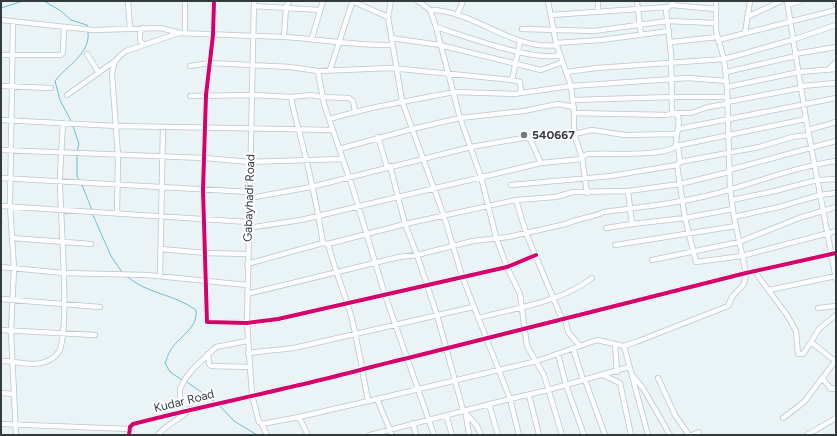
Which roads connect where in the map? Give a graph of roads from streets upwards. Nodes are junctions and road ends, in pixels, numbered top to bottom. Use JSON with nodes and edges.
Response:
{"nodes":[{"id":1,"x":128,"y":1,"type":"edge"},
{"id":2,"x":185,"y":1,"type":"edge"},
{"id":3,"x":214,"y":1,"type":"edge"},
{"id":4,"x":289,"y":1,"type":"edge"},
{"id":5,"x":323,"y":1,"type":"edge"},
{"id":6,"x":391,"y":1,"type":"edge"},
{"id":7,"x":418,"y":1,"type":"edge"},
{"id":8,"x":463,"y":1,"type":"edge"},
{"id":9,"x":548,"y":1,"type":"edge"},
{"id":10,"x":598,"y":1,"type":"edge"},
{"id":11,"x":637,"y":1,"type":"edge"},
{"id":12,"x":716,"y":1,"type":"edge"},
{"id":13,"x":750,"y":1,"type":"edge"},
{"id":14,"x":781,"y":1,"type":"edge"},
{"id":15,"x":800,"y":1,"type":"edge"},
{"id":16,"x":835,"y":1,"type":"edge"},
{"id":17,"x":254,"y":3,"type":"edge"},
{"id":18,"x":788,"y":3,"type":"edge"},
{"id":19,"x":671,"y":4,"type":"edge"},
{"id":20,"x":836,"y":4,"type":"edge"},
{"id":21,"x":286,"y":7,"type":"junction"},
{"id":22,"x":716,"y":9,"type":"junction"},
{"id":23,"x":320,"y":10,"type":"junction"},
{"id":24,"x":430,"y":10,"type":"junction"},
{"id":25,"x":637,"y":10,"type":"junction"},
{"id":26,"x":836,"y":10,"type":"edge"},
{"id":27,"x":598,"y":11,"type":"junction"},
{"id":28,"x":551,"y":15,"type":"junction"},
{"id":29,"x":457,"y":16,"type":"junction"},
{"id":30,"x":388,"y":17,"type":"junction"},
{"id":31,"x":747,"y":17,"type":"junction"},
{"id":32,"x":1,"y":20,"type":"edge"},
{"id":33,"x":12,"y":21,"type":"junction"},
{"id":34,"x":667,"y":21,"type":"junction"},
{"id":35,"x":790,"y":21,"type":"junction"},
{"id":36,"x":715,"y":23,"type":"junction"},
{"id":37,"x":639,"y":25,"type":"junction"},
{"id":38,"x":836,"y":25,"type":"edge"},
{"id":39,"x":64,"y":27,"type":"junction"},
{"id":40,"x":436,"y":27,"type":"junction"},
{"id":41,"x":130,"y":28,"type":"junction"},
{"id":42,"x":143,"y":28,"type":"junction"},
{"id":43,"x":522,"y":29,"type":"dead end"},
{"id":44,"x":553,"y":31,"type":"junction"},
{"id":45,"x":670,"y":32,"type":"junction"},
{"id":46,"x":179,"y":33,"type":"junction"},
{"id":47,"x":745,"y":33,"type":"junction"},
{"id":48,"x":186,"y":34,"type":"junction"},
{"id":49,"x":213,"y":35,"type":"junction"},
{"id":50,"x":641,"y":35,"type":"junction"},
{"id":51,"x":253,"y":36,"type":"junction"},
{"id":52,"x":284,"y":37,"type":"junction"},
{"id":53,"x":312,"y":38,"type":"junction"},
{"id":54,"x":391,"y":38,"type":"junction"},
{"id":55,"x":718,"y":38,"type":"junction"},
{"id":56,"x":792,"y":40,"type":"junction"},
{"id":57,"x":339,"y":42,"type":"junction"},
{"id":58,"x":520,"y":42,"type":"junction"},
{"id":59,"x":671,"y":42,"type":"junction"},
{"id":60,"x":557,"y":44,"type":"junction"},
{"id":61,"x":145,"y":45,"type":"junction"},
{"id":62,"x":392,"y":45,"type":"junction"},
{"id":63,"x":440,"y":45,"type":"junction"},
{"id":64,"x":836,"y":47,"type":"edge"},
{"id":65,"x":519,"y":52,"type":"junction"},
{"id":66,"x":87,"y":54,"type":"dead end"},
{"id":67,"x":1,"y":55,"type":"edge"},
{"id":68,"x":13,"y":55,"type":"junction"},
{"id":69,"x":560,"y":55,"type":"junction"},
{"id":70,"x":795,"y":55,"type":"junction"},
{"id":71,"x":724,"y":59,"type":"junction"},
{"id":72,"x":115,"y":62,"type":"junction"},
{"id":73,"x":563,"y":62,"type":"junction"},
{"id":74,"x":836,"y":62,"type":"edge"},
{"id":75,"x":210,"y":63,"type":"junction"},
{"id":76,"x":671,"y":63,"type":"junction"},
{"id":77,"x":516,"y":64,"type":"junction"},
{"id":78,"x":252,"y":65,"type":"junction"},
{"id":79,"x":190,"y":66,"type":"dead end"},
{"id":80,"x":396,"y":68,"type":"junction"},
{"id":81,"x":830,"y":68,"type":"junction"},
{"id":82,"x":836,"y":69,"type":"edge"},
{"id":83,"x":318,"y":70,"type":"junction"},
{"id":84,"x":330,"y":70,"type":"junction"},
{"id":85,"x":566,"y":72,"type":"junction"},
{"id":86,"x":726,"y":72,"type":"junction"},
{"id":87,"x":799,"y":72,"type":"junction"},
{"id":88,"x":99,"y":73,"type":"junction"},
{"id":89,"x":448,"y":74,"type":"junction"},
{"id":90,"x":512,"y":80,"type":"junction"},
{"id":91,"x":671,"y":80,"type":"junction"},
{"id":92,"x":726,"y":81,"type":"junction"},
{"id":93,"x":836,"y":84,"type":"edge"},
{"id":94,"x":1,"y":86,"type":"edge"},
{"id":95,"x":12,"y":86,"type":"junction"},
{"id":96,"x":571,"y":86,"type":"junction"},
{"id":97,"x":801,"y":87,"type":"junction"},
{"id":98,"x":51,"y":88,"type":"dead end"},
{"id":99,"x":728,"y":88,"type":"junction"},
{"id":100,"x":454,"y":92,"type":"junction"},
{"id":101,"x":521,"y":93,"type":"junction"},
{"id":102,"x":67,"y":95,"type":"dead end"},
{"id":103,"x":252,"y":95,"type":"junction"},
{"id":104,"x":190,"y":96,"type":"dead end"},
{"id":105,"x":206,"y":96,"type":"junction"},
{"id":106,"x":322,"y":97,"type":"junction"},
{"id":107,"x":672,"y":97,"type":"junction"},
{"id":108,"x":291,"y":98,"type":"junction"},
{"id":109,"x":836,"y":98,"type":"edge"},
{"id":110,"x":573,"y":100,"type":"junction"},
{"id":111,"x":402,"y":101,"type":"junction"},
{"id":112,"x":727,"y":101,"type":"junction"},
{"id":113,"x":804,"y":104,"type":"junction"},
{"id":114,"x":574,"y":107,"type":"junction"},
{"id":115,"x":355,"y":111,"type":"junction"},
{"id":116,"x":574,"y":113,"type":"junction"},
{"id":117,"x":673,"y":113,"type":"junction"},
{"id":118,"x":460,"y":118,"type":"junction"},
{"id":119,"x":328,"y":119,"type":"junction"},
{"id":120,"x":806,"y":119,"type":"junction"},
{"id":121,"x":1,"y":120,"type":"edge"},
{"id":122,"x":11,"y":120,"type":"junction"},
{"id":123,"x":728,"y":120,"type":"junction"},
{"id":124,"x":836,"y":122,"type":"edge"},
{"id":125,"x":63,"y":123,"type":"junction"},
{"id":126,"x":117,"y":126,"type":"junction"},
{"id":127,"x":163,"y":127,"type":"junction"},
{"id":128,"x":205,"y":128,"type":"junction"},
{"id":129,"x":412,"y":128,"type":"junction"},
{"id":130,"x":299,"y":129,"type":"junction"},
{"id":131,"x":251,"y":130,"type":"junction"},
{"id":132,"x":332,"y":130,"type":"junction"},
{"id":133,"x":676,"y":132,"type":"junction"},
{"id":134,"x":809,"y":132,"type":"junction"},
{"id":135,"x":574,"y":134,"type":"junction"},
{"id":136,"x":728,"y":136,"type":"junction"},
{"id":137,"x":378,"y":137,"type":"junction"},
{"id":138,"x":529,"y":137,"type":"junction"},
{"id":139,"x":836,"y":141,"type":"edge"},
{"id":140,"x":677,"y":146,"type":"junction"},
{"id":141,"x":471,"y":147,"type":"junction"},
{"id":142,"x":812,"y":148,"type":"junction"},
{"id":143,"x":339,"y":149,"type":"junction"},
{"id":144,"x":1,"y":150,"type":"edge"},
{"id":145,"x":11,"y":151,"type":"junction"},
{"id":146,"x":728,"y":153,"type":"junction"},
{"id":147,"x":62,"y":154,"type":"junction"},
{"id":148,"x":118,"y":155,"type":"junction"},
{"id":149,"x":162,"y":157,"type":"junction"},
{"id":150,"x":204,"y":158,"type":"junction"},
{"id":151,"x":423,"y":158,"type":"junction"},
{"id":152,"x":582,"y":158,"type":"junction"},
{"id":153,"x":342,"y":159,"type":"junction"},
{"id":154,"x":836,"y":160,"type":"edge"},
{"id":155,"x":307,"y":161,"type":"junction"},
{"id":156,"x":250,"y":162,"type":"junction"},
{"id":157,"x":679,"y":163,"type":"junction"},
{"id":158,"x":541,"y":164,"type":"junction"},
{"id":159,"x":814,"y":164,"type":"junction"},
{"id":160,"x":388,"y":167,"type":"junction"},
{"id":161,"x":729,"y":171,"type":"junction"},
{"id":162,"x":348,"y":176,"type":"junction"},
{"id":163,"x":481,"y":177,"type":"junction"},
{"id":164,"x":1,"y":178,"type":"edge"},
{"id":165,"x":10,"y":178,"type":"junction"},
{"id":166,"x":585,"y":178,"type":"junction"},
{"id":167,"x":836,"y":179,"type":"edge"},
{"id":168,"x":817,"y":180,"type":"junction"},
{"id":169,"x":60,"y":182,"type":"junction"},
{"id":170,"x":680,"y":184,"type":"junction"},
{"id":171,"x":510,"y":185,"type":"dead end"},
{"id":172,"x":118,"y":186,"type":"junction"},
{"id":173,"x":311,"y":187,"type":"junction"},
{"id":174,"x":161,"y":188,"type":"junction"},
{"id":175,"x":434,"y":189,"type":"junction"},
{"id":176,"x":730,"y":189,"type":"junction"},
{"id":177,"x":203,"y":190,"type":"junction"},
{"id":178,"x":628,"y":191,"type":"junction"},
{"id":179,"x":250,"y":192,"type":"junction"},
{"id":180,"x":587,"y":193,"type":"junction"},
{"id":181,"x":836,"y":193,"type":"edge"},
{"id":182,"x":820,"y":195,"type":"junction"},
{"id":183,"x":398,"y":197,"type":"junction"},
{"id":184,"x":250,"y":198,"type":"junction"},
{"id":185,"x":516,"y":200,"type":"junction"},
{"id":186,"x":732,"y":200,"type":"junction"},
{"id":187,"x":683,"y":201,"type":"junction"},
{"id":188,"x":358,"y":205,"type":"junction"},
{"id":189,"x":1,"y":206,"type":"edge"},
{"id":190,"x":10,"y":206,"type":"junction"},
{"id":191,"x":489,"y":206,"type":"junction"},
{"id":192,"x":836,"y":208,"type":"edge"},
{"id":193,"x":630,"y":209,"type":"junction"},
{"id":194,"x":733,"y":209,"type":"junction"},
{"id":195,"x":822,"y":210,"type":"junction"},
{"id":196,"x":61,"y":211,"type":"junction"},
{"id":197,"x":116,"y":213,"type":"junction"},
{"id":198,"x":318,"y":215,"type":"junction"},
{"id":199,"x":444,"y":216,"type":"junction"},
{"id":200,"x":734,"y":217,"type":"junction"},
{"id":201,"x":160,"y":218,"type":"junction"},
{"id":202,"x":685,"y":218,"type":"junction"},
{"id":203,"x":203,"y":220,"type":"junction"},
{"id":204,"x":248,"y":222,"type":"junction"},
{"id":205,"x":405,"y":224,"type":"junction"},
{"id":206,"x":632,"y":224,"type":"junction"},
{"id":207,"x":736,"y":226,"type":"junction"},
{"id":208,"x":248,"y":228,"type":"junction"},
{"id":209,"x":606,"y":228,"type":"dead end"},
{"id":210,"x":836,"y":231,"type":"edge"},
{"id":211,"x":526,"y":232,"type":"junction"},
{"id":212,"x":828,"y":233,"type":"junction"},
{"id":213,"x":688,"y":234,"type":"junction"},
{"id":214,"x":367,"y":235,"type":"junction"},
{"id":215,"x":496,"y":237,"type":"junction"},
{"id":216,"x":12,"y":238,"type":"junction"},
{"id":217,"x":63,"y":241,"type":"junction"},
{"id":218,"x":739,"y":242,"type":"junction"},
{"id":219,"x":91,"y":244,"type":"dead end"},
{"id":220,"x":325,"y":244,"type":"junction"},
{"id":221,"x":614,"y":245,"type":"dead end"},
{"id":222,"x":452,"y":247,"type":"junction"},
{"id":223,"x":161,"y":249,"type":"junction"},
{"id":224,"x":692,"y":252,"type":"junction"},
{"id":225,"x":204,"y":254,"type":"junction"},
{"id":226,"x":248,"y":254,"type":"junction"},
{"id":227,"x":834,"y":254,"type":"edge"},
{"id":228,"x":418,"y":255,"type":"junction"},
{"id":229,"x":536,"y":255,"type":"junction"},
{"id":230,"x":742,"y":256,"type":"junction"},
{"id":231,"x":652,"y":260,"type":"dead end"},
{"id":232,"x":375,"y":262,"type":"junction"},
{"id":233,"x":248,"y":264,"type":"junction"},
{"id":234,"x":1,"y":267,"type":"edge"},
{"id":235,"x":507,"y":267,"type":"junction"},
{"id":236,"x":14,"y":268,"type":"junction"},
{"id":237,"x":755,"y":272,"type":"junction"},
{"id":238,"x":64,"y":273,"type":"junction"},
{"id":239,"x":336,"y":273,"type":"junction"},
{"id":240,"x":746,"y":273,"type":"junction"},
{"id":241,"x":160,"y":276,"type":"junction"},
{"id":242,"x":462,"y":276,"type":"junction"},
{"id":243,"x":836,"y":277,"type":"edge"},
{"id":244,"x":592,"y":278,"type":"dead end"},
{"id":245,"x":206,"y":282,"type":"junction"},
{"id":246,"x":247,"y":285,"type":"junction"},
{"id":247,"x":427,"y":286,"type":"junction"},
{"id":248,"x":769,"y":290,"type":"junction"},
{"id":249,"x":247,"y":294,"type":"junction"},
{"id":250,"x":385,"y":295,"type":"junction"},
{"id":251,"x":554,"y":298,"type":"junction"},
{"id":252,"x":1,"y":300,"type":"edge"},
{"id":253,"x":12,"y":300,"type":"junction"},
{"id":254,"x":347,"y":304,"type":"junction"},
{"id":255,"x":64,"y":305,"type":"junction"},
{"id":256,"x":523,"y":305,"type":"junction"},
{"id":257,"x":836,"y":306,"type":"edge"},
{"id":258,"x":100,"y":307,"type":"dead end"},
{"id":259,"x":473,"y":307,"type":"junction"},
{"id":260,"x":818,"y":308,"type":"dead end"},
{"id":261,"x":437,"y":315,"type":"junction"},
{"id":262,"x":836,"y":315,"type":"edge"},
{"id":263,"x":478,"y":318,"type":"junction"},
{"id":264,"x":563,"y":318,"type":"junction"},
{"id":265,"x":247,"y":323,"type":"junction"},
{"id":266,"x":395,"y":325,"type":"junction"},
{"id":267,"x":525,"y":329,"type":"junction"},
{"id":268,"x":1,"y":330,"type":"edge"},
{"id":269,"x":10,"y":331,"type":"junction"},
{"id":270,"x":63,"y":334,"type":"junction"},
{"id":271,"x":355,"y":334,"type":"junction"},
{"id":272,"x":95,"y":335,"type":"dead end"},
{"id":273,"x":487,"y":338,"type":"junction"},
{"id":274,"x":247,"y":341,"type":"junction"},
{"id":275,"x":811,"y":342,"type":"junction"},
{"id":276,"x":579,"y":345,"type":"junction"},
{"id":277,"x":615,"y":345,"type":"junction"},
{"id":278,"x":624,"y":346,"type":"junction"},
{"id":279,"x":573,"y":348,"type":"junction"},
{"id":280,"x":446,"y":349,"type":"junction"},
{"id":281,"x":248,"y":353,"type":"junction"},
{"id":282,"x":208,"y":354,"type":"junction"},
{"id":283,"x":558,"y":354,"type":"junction"},
{"id":284,"x":408,"y":358,"type":"junction"},
{"id":285,"x":836,"y":360,"type":"edge"},
{"id":286,"x":1,"y":361,"type":"edge"},
{"id":287,"x":12,"y":361,"type":"junction"},
{"id":288,"x":537,"y":361,"type":"junction"},
{"id":289,"x":250,"y":367,"type":"junction"},
{"id":290,"x":629,"y":367,"type":"junction"},
{"id":291,"x":363,"y":368,"type":"junction"},
{"id":292,"x":499,"y":370,"type":"junction"},
{"id":293,"x":617,"y":372,"type":"junction"},
{"id":294,"x":632,"y":375,"type":"junction"},
{"id":295,"x":605,"y":376,"type":"junction"},
{"id":296,"x":658,"y":378,"type":"dead end"},
{"id":297,"x":822,"y":378,"type":"junction"},
{"id":298,"x":454,"y":380,"type":"junction"},
{"id":299,"x":584,"y":380,"type":"junction"},
{"id":300,"x":566,"y":385,"type":"junction"},
{"id":301,"x":836,"y":388,"type":"edge"},
{"id":302,"x":419,"y":389,"type":"junction"},
{"id":303,"x":548,"y":390,"type":"junction"},
{"id":304,"x":1,"y":393,"type":"edge"},
{"id":305,"x":14,"y":394,"type":"junction"},
{"id":306,"x":252,"y":395,"type":"junction"},
{"id":307,"x":529,"y":395,"type":"junction"},
{"id":308,"x":377,"y":399,"type":"junction"},
{"id":309,"x":510,"y":399,"type":"junction"},
{"id":310,"x":368,"y":400,"type":"junction"},
{"id":311,"x":489,"y":404,"type":"junction"},
{"id":312,"x":190,"y":409,"type":"junction"},
{"id":313,"x":180,"y":412,"type":"junction"},
{"id":314,"x":464,"y":413,"type":"junction"},
{"id":315,"x":446,"y":415,"type":"junction"},
{"id":316,"x":299,"y":417,"type":"junction"},
{"id":317,"x":783,"y":418,"type":"dead end"},
{"id":318,"x":836,"y":418,"type":"edge"},
{"id":319,"x":428,"y":419,"type":"junction"},
{"id":320,"x":413,"y":423,"type":"junction"},
{"id":321,"x":1,"y":424,"type":"edge"},
{"id":322,"x":262,"y":424,"type":"junction"},
{"id":323,"x":16,"y":426,"type":"junction"},
{"id":324,"x":390,"y":429,"type":"junction"},
{"id":325,"x":129,"y":432,"type":"edge"},
{"id":326,"x":699,"y":432,"type":"dead end"},
{"id":327,"x":16,"y":435,"type":"edge"},
{"id":328,"x":158,"y":435,"type":"edge"},
{"id":329,"x":268,"y":435,"type":"edge"},
{"id":330,"x":306,"y":435,"type":"edge"},
{"id":331,"x":370,"y":435,"type":"edge"},
{"id":332,"x":392,"y":435,"type":"edge"},
{"id":333,"x":416,"y":435,"type":"edge"},
{"id":334,"x":434,"y":435,"type":"edge"},
{"id":335,"x":452,"y":435,"type":"edge"},
{"id":336,"x":469,"y":435,"type":"edge"},
{"id":337,"x":481,"y":435,"type":"edge"},
{"id":338,"x":498,"y":435,"type":"edge"},
{"id":339,"x":519,"y":435,"type":"edge"},
{"id":340,"x":539,"y":435,"type":"edge"},
{"id":341,"x":562,"y":435,"type":"edge"},
{"id":342,"x":584,"y":435,"type":"edge"},
{"id":343,"x":605,"y":435,"type":"edge"},
{"id":344,"x":631,"y":435,"type":"edge"},
{"id":345,"x":648,"y":435,"type":"edge"},
{"id":346,"x":670,"y":435,"type":"edge"},
{"id":347,"x":691,"y":435,"type":"edge"},
{"id":348,"x":807,"y":435,"type":"edge"}],
"edges":[{"from":1,"to":41,"type":"street"},
{"from":2,"to":48,"type":"street"},
{"from":3,"to":49,"type":"street"},
{"from":4,"to":21,"type":"street"},
{"from":5,"to":23,"type":"street"},
{"from":6,"to":30,"type":"street"},
{"from":7,"to":24,"type":"street"},
{"from":8,"to":29,"type":"street"},
{"from":9,"to":28,"type":"street"},
{"from":10,"to":27,"type":"street"},
{"from":11,"to":25,"type":"street"},
{"from":12,"to":22,"type":"street"},
{"from":13,"to":31,"type":"street"},
{"from":14,"to":31,"type":"street"},
{"from":15,"to":18,"type":"street"},
{"from":16,"to":20,"type":"street"},
{"from":17,"to":21,"type":"street"},
{"from":17,"to":51,"type":"street","name":"Gabayhadi Road"},
{"from":18,"to":35,"type":"street"},
{"from":19,"to":22,"type":"street"},
{"from":19,"to":25,"type":"street"},
{"from":19,"to":34,"type":"street"},
{"from":21,"to":23,"type":"street"},
{"from":21,"to":52,"type":"street"},
{"from":22,"to":36,"type":"street"},
{"from":23,"to":53,"type":"street"},
{"from":24,"to":29,"type":"street"},
{"from":24,"to":40,"type":"street"},
{"from":25,"to":27,"type":"street"},
{"from":25,"to":37,"type":"street"},
{"from":26,"to":35,"type":"street"},
{"from":27,"to":28,"type":"street"},
{"from":28,"to":44,"type":"street"},
{"from":29,"to":58,"type":"street"},
{"from":30,"to":54,"type":"street"},
{"from":30,"to":57,"type":"street"},
{"from":31,"to":47,"type":"street"},
{"from":32,"to":33,"type":"street"},
{"from":33,"to":39,"type":"street"},
{"from":33,"to":68,"type":"street"},
{"from":34,"to":36,"type":"street"},
{"from":34,"to":37,"type":"street"},
{"from":34,"to":45,"type":"street"},
{"from":35,"to":47,"type":"street"},
{"from":35,"to":56,"type":"street"},
{"from":36,"to":55,"type":"street"},
{"from":37,"to":44,"type":"street"},
{"from":37,"to":50,"type":"street"},
{"from":38,"to":56,"type":"street"},
{"from":39,"to":41,"type":"street"},
{"from":39,"to":68,"type":"street"},
{"from":40,"to":63,"type":"street"},
{"from":40,"to":65,"type":"street"},
{"from":41,"to":42,"type":"street"},
{"from":42,"to":46,"type":"street"},
{"from":42,"to":61,"type":"street"},
{"from":43,"to":44,"type":"street"},
{"from":44,"to":60,"type":"street"},
{"from":45,"to":50,"type":"street"},
{"from":45,"to":59,"type":"street"},
{"from":46,"to":48,"type":"street"},
{"from":46,"to":61,"type":"street"},
{"from":47,"to":55,"type":"street"},
{"from":48,"to":49,"type":"street"},
{"from":49,"to":51,"type":"street"},
{"from":49,"to":75,"type":"street"},
{"from":50,"to":60,"type":"street"},
{"from":51,"to":52,"type":"street"},
{"from":51,"to":78,"type":"street","name":"Gabayhadi Road"},
{"from":52,"to":53,"type":"street"},
{"from":53,"to":57,"type":"street"},
{"from":54,"to":62,"type":"street"},
{"from":54,"to":63,"type":"street"},
{"from":55,"to":59,"type":"street"},
{"from":55,"to":71,"type":"street"},
{"from":56,"to":70,"type":"street"},
{"from":56,"to":71,"type":"street"},
{"from":57,"to":62,"type":"street"},
{"from":57,"to":84,"type":"street"},
{"from":58,"to":60,"type":"street"},
{"from":58,"to":65,"type":"street"},
{"from":59,"to":76,"type":"street"},
{"from":60,"to":69,"type":"street"},
{"from":61,"to":72,"type":"street"},
{"from":62,"to":80,"type":"street"},
{"from":63,"to":77,"type":"street"},
{"from":63,"to":89,"type":"street"},
{"from":64,"to":70,"type":"street"},
{"from":65,"to":69,"type":"street"},
{"from":65,"to":77,"type":"street"},
{"from":66,"to":88,"type":"street"},
{"from":67,"to":68,"type":"street"},
{"from":68,"to":95,"type":"street"},
{"from":69,"to":73,"type":"street"},
{"from":70,"to":86,"type":"street"},
{"from":70,"to":87,"type":"street"},
{"from":71,"to":76,"type":"street"},
{"from":71,"to":86,"type":"street"},
{"from":72,"to":88,"type":"street"},
{"from":72,"to":126,"type":"street"},
{"from":73,"to":77,"type":"street"},
{"from":73,"to":85,"type":"street"},
{"from":74,"to":81,"type":"street"},
{"from":75,"to":78,"type":"street"},
{"from":75,"to":79,"type":"street"},
{"from":75,"to":105,"type":"street"},
{"from":76,"to":85,"type":"street"},
{"from":76,"to":91,"type":"street"},
{"from":77,"to":90,"type":"street"},
{"from":78,"to":83,"type":"street"},
{"from":78,"to":103,"type":"street","name":"Gabayhadi Road"},
{"from":80,"to":84,"type":"street"},
{"from":80,"to":89,"type":"street"},
{"from":80,"to":111,"type":"street"},
{"from":81,"to":82,"type":"street"},
{"from":81,"to":87,"type":"street"},
{"from":83,"to":84,"type":"street"},
{"from":83,"to":106,"type":"street"},
{"from":85,"to":96,"type":"street"},
{"from":86,"to":92,"type":"street"},
{"from":87,"to":97,"type":"street"},
{"from":87,"to":99,"type":"street"},
{"from":88,"to":102,"type":"street"},
{"from":89,"to":90,"type":"street"},
{"from":89,"to":100,"type":"street"},
{"from":90,"to":101,"type":"street"},
{"from":91,"to":92,"type":"street"},
{"from":91,"to":96,"type":"street"},
{"from":91,"to":107,"type":"street"},
{"from":92,"to":99,"type":"street"},
{"from":93,"to":97,"type":"street"},
{"from":94,"to":95,"type":"street"},
{"from":95,"to":98,"type":"street"},
{"from":95,"to":122,"type":"street"},
{"from":96,"to":101,"type":"street"},
{"from":96,"to":110,"type":"street"},
{"from":97,"to":112,"type":"street"},
{"from":97,"to":113,"type":"street"},
{"from":99,"to":112,"type":"street"},
{"from":100,"to":101,"type":"street"},
{"from":100,"to":111,"type":"street"},
{"from":100,"to":118,"type":"street"},
{"from":103,"to":105,"type":"street"},
{"from":103,"to":108,"type":"street"},
{"from":103,"to":131,"type":"street","name":"Gabayhadi Road"},
{"from":104,"to":105,"type":"street"},
{"from":105,"to":128,"type":"street"},
{"from":106,"to":108,"type":"street"},
{"from":106,"to":115,"type":"street"},
{"from":106,"to":119,"type":"street"},
{"from":107,"to":110,"type":"street"},
{"from":107,"to":112,"type":"street"},
{"from":107,"to":117,"type":"street"},
{"from":108,"to":130,"type":"street"},
{"from":109,"to":113,"type":"street"},
{"from":110,"to":114,"type":"street"},
{"from":111,"to":115,"type":"street"},
{"from":111,"to":129,"type":"street"},
{"from":112,"to":117,"type":"street"},
{"from":112,"to":123,"type":"street"},
{"from":113,"to":120,"type":"street"},
{"from":113,"to":123,"type":"street"},
{"from":114,"to":116,"type":"street"},
{"from":114,"to":118,"type":"street"},
{"from":115,"to":119,"type":"street"},
{"from":116,"to":117,"type":"street"},
{"from":116,"to":135,"type":"street"},
{"from":117,"to":133,"type":"street"},
{"from":118,"to":129,"type":"street"},
{"from":118,"to":141,"type":"street"},
{"from":119,"to":132,"type":"street"},
{"from":120,"to":134,"type":"street"},
{"from":120,"to":136,"type":"street"},
{"from":121,"to":122,"type":"street"},
{"from":122,"to":125,"type":"street"},
{"from":122,"to":145,"type":"street"},
{"from":123,"to":133,"type":"street"},
{"from":123,"to":136,"type":"street"},
{"from":124,"to":134,"type":"street"},
{"from":125,"to":126,"type":"street"},
{"from":125,"to":147,"type":"street"},
{"from":126,"to":127,"type":"street"},
{"from":126,"to":148,"type":"street"},
{"from":127,"to":128,"type":"street"},
{"from":127,"to":149,"type":"street"},
{"from":128,"to":131,"type":"street"},
{"from":128,"to":150,"type":"street"},
{"from":129,"to":137,"type":"street"},
{"from":129,"to":151,"type":"street"},
{"from":130,"to":131,"type":"street"},
{"from":130,"to":132,"type":"street"},
{"from":130,"to":155,"type":"street"},
{"from":131,"to":156,"type":"street","name":"Gabayhadi Road"},
{"from":132,"to":143,"type":"street"},
{"from":133,"to":135,"type":"street"},
{"from":133,"to":140,"type":"street"},
{"from":134,"to":142,"type":"street"},
{"from":134,"to":146,"type":"street"},
{"from":135,"to":138,"type":"street"},
{"from":135,"to":152,"type":"street"},
{"from":136,"to":140,"type":"street"},
{"from":136,"to":146,"type":"street"},
{"from":137,"to":143,"type":"street"},
{"from":137,"to":160,"type":"street"},
{"from":138,"to":141,"type":"street"},
{"from":138,"to":158,"type":"street"},
{"from":139,"to":142,"type":"street"},
{"from":140,"to":152,"type":"street"},
{"from":140,"to":157,"type":"street"},
{"from":141,"to":151,"type":"street"},
{"from":141,"to":163,"type":"street"},
{"from":142,"to":159,"type":"street"},
{"from":142,"to":161,"type":"street"},
{"from":143,"to":153,"type":"street"},
{"from":144,"to":145,"type":"street"},
{"from":145,"to":147,"type":"street"},
{"from":145,"to":165,"type":"street"},
{"from":146,"to":157,"type":"street"},
{"from":146,"to":161,"type":"street"},
{"from":147,"to":148,"type":"street"},
{"from":147,"to":169,"type":"street"},
{"from":148,"to":149,"type":"street"},
{"from":148,"to":172,"type":"street"},
{"from":149,"to":150,"type":"street"},
{"from":149,"to":174,"type":"street"},
{"from":150,"to":156,"type":"street"},
{"from":150,"to":177,"type":"street"},
{"from":151,"to":160,"type":"street"},
{"from":151,"to":175,"type":"street"},
{"from":152,"to":158,"type":"street"},
{"from":152,"to":166,"type":"street"},
{"from":153,"to":155,"type":"street"},
{"from":153,"to":162,"type":"street"},
{"from":154,"to":159,"type":"street"},
{"from":155,"to":156,"type":"street"},
{"from":155,"to":173,"type":"street"},
{"from":156,"to":179,"type":"street","name":"Gabayhadi Road"},
{"from":157,"to":166,"type":"street"},
{"from":157,"to":170,"type":"street"},
{"from":158,"to":163,"type":"street"},
{"from":159,"to":168,"type":"street"},
{"from":159,"to":176,"type":"street"},
{"from":160,"to":162,"type":"street"},
{"from":160,"to":183,"type":"street"},
{"from":161,"to":170,"type":"street"},
{"from":161,"to":176,"type":"street"},
{"from":162,"to":173,"type":"street"},
{"from":162,"to":188,"type":"street"},
{"from":163,"to":175,"type":"street"},
{"from":163,"to":191,"type":"street"},
{"from":164,"to":165,"type":"street"},
{"from":165,"to":169,"type":"street"},
{"from":165,"to":190,"type":"street"},
{"from":166,"to":171,"type":"street"},
{"from":166,"to":180,"type":"street"},
{"from":167,"to":168,"type":"street"},
{"from":168,"to":182,"type":"street"},
{"from":168,"to":186,"type":"street"},
{"from":169,"to":172,"type":"street"},
{"from":169,"to":196,"type":"street"},
{"from":170,"to":178,"type":"street"},
{"from":170,"to":187,"type":"street"},
{"from":172,"to":174,"type":"street"},
{"from":172,"to":197,"type":"street"},
{"from":173,"to":184,"type":"street"},
{"from":173,"to":198,"type":"street"},
{"from":174,"to":177,"type":"street"},
{"from":174,"to":201,"type":"street"},
{"from":175,"to":183,"type":"street"},
{"from":175,"to":199,"type":"street"},
{"from":176,"to":186,"type":"street"},
{"from":176,"to":187,"type":"street"},
{"from":177,"to":179,"type":"street"},
{"from":177,"to":203,"type":"street"},
{"from":178,"to":180,"type":"street"},
{"from":178,"to":193,"type":"street"},
{"from":179,"to":184,"type":"street","name":"Gabayhadi Road"},
{"from":180,"to":185,"type":"street"},
{"from":181,"to":182,"type":"street"},
{"from":182,"to":195,"type":"street"},
{"from":182,"to":200,"type":"street"},
{"from":183,"to":188,"type":"street"},
{"from":183,"to":205,"type":"street"},
{"from":184,"to":204,"type":"street","name":"Gabayhadi Road"},
{"from":185,"to":191,"type":"street"},
{"from":185,"to":211,"type":"street"},
{"from":186,"to":194,"type":"street"},
{"from":187,"to":193,"type":"street"},
{"from":187,"to":202,"type":"street"},
{"from":188,"to":198,"type":"street"},
{"from":188,"to":214,"type":"street"},
{"from":189,"to":190,"type":"street"},
{"from":190,"to":196,"type":"street"},
{"from":190,"to":216,"type":"street"},
{"from":191,"to":199,"type":"street"},
{"from":191,"to":215,"type":"street"},
{"from":192,"to":195,"type":"street"},
{"from":193,"to":206,"type":"street"},
{"from":193,"to":211,"type":"street"},
{"from":194,"to":200,"type":"street"},
{"from":194,"to":202,"type":"street"},
{"from":195,"to":212,"type":"street"},
{"from":195,"to":218,"type":"street"},
{"from":196,"to":197,"type":"street"},
{"from":196,"to":217,"type":"street"},
{"from":197,"to":201,"type":"street"},
{"from":198,"to":208,"type":"street"},
{"from":198,"to":220,"type":"street"},
{"from":199,"to":205,"type":"street"},
{"from":199,"to":222,"type":"street"},
{"from":200,"to":207,"type":"street"},
{"from":201,"to":203,"type":"street"},
{"from":201,"to":223,"type":"street"},
{"from":202,"to":206,"type":"street"},
{"from":202,"to":213,"type":"street"},
{"from":203,"to":204,"type":"street"},
{"from":203,"to":225,"type":"street"},
{"from":204,"to":208,"type":"street","name":"Gabayhadi Road"},
{"from":205,"to":214,"type":"street"},
{"from":205,"to":228,"type":"street"},
{"from":206,"to":209,"type":"street"},
{"from":207,"to":213,"type":"street"},
{"from":207,"to":218,"type":"street"},
{"from":208,"to":226,"type":"street","name":"Gabayhadi Road"},
{"from":210,"to":212,"type":"street"},
{"from":211,"to":215,"type":"street"},
{"from":211,"to":229,"type":"street"},
{"from":212,"to":227,"type":"street"},
{"from":212,"to":230,"type":"street"},
{"from":213,"to":221,"type":"street"},
{"from":213,"to":224,"type":"street"},
{"from":214,"to":220,"type":"street"},
{"from":214,"to":232,"type":"street"},
{"from":215,"to":222,"type":"street"},
{"from":215,"to":235,"type":"street"},
{"from":216,"to":217,"type":"street"},
{"from":216,"to":236,"type":"street"},
{"from":217,"to":219,"type":"street"},
{"from":217,"to":238,"type":"street"},
{"from":218,"to":224,"type":"street"},
{"from":218,"to":230,"type":"street"},
{"from":220,"to":233,"type":"street"},
{"from":220,"to":239,"type":"street"},
{"from":222,"to":228,"type":"street"},
{"from":222,"to":242,"type":"street"},
{"from":223,"to":225,"type":"street"},
{"from":223,"to":241,"type":"street"},
{"from":224,"to":230,"type":"street"},
{"from":224,"to":231,"type":"street"},
{"from":225,"to":226,"type":"street"},
{"from":225,"to":245,"type":"street"},
{"from":226,"to":233,"type":"street","name":"Gabayhadi Road"},
{"from":227,"to":237,"type":"street","name":"Kudar Road"},
{"from":227,"to":243,"type":"street"},
{"from":228,"to":232,"type":"street"},
{"from":228,"to":247,"type":"street"},
{"from":229,"to":235,"type":"street"},
{"from":229,"to":251,"type":"street"},
{"from":230,"to":240,"type":"street"},
{"from":232,"to":239,"type":"street"},
{"from":232,"to":250,"type":"street"},
{"from":233,"to":246,"type":"street","name":"Gabayhadi Road"},
{"from":234,"to":236,"type":"street"},
{"from":235,"to":242,"type":"street"},
{"from":235,"to":256,"type":"street"},
{"from":236,"to":238,"type":"street"},
{"from":236,"to":253,"type":"street"},
{"from":237,"to":240,"type":"street","name":"Kudar Road"},
{"from":237,"to":248,"type":"street"},
{"from":238,"to":241,"type":"street"},
{"from":238,"to":255,"type":"street"},
{"from":239,"to":249,"type":"street"},
{"from":239,"to":254,"type":"street"},
{"from":240,"to":264,"type":"street","name":"Kudar Road"},
{"from":240,"to":278,"type":"street"},
{"from":241,"to":245,"type":"street"},
{"from":242,"to":247,"type":"street"},
{"from":242,"to":259,"type":"street"},
{"from":243,"to":248,"type":"street"},
{"from":244,"to":251,"type":"street"},
{"from":245,"to":246,"type":"street"},
{"from":245,"to":265,"type":"street"},
{"from":246,"to":249,"type":"street","name":"Gabayhadi Road"},
{"from":247,"to":250,"type":"street"},
{"from":247,"to":261,"type":"street"},
{"from":248,"to":275,"type":"street"},
{"from":249,"to":265,"type":"street","name":"Gabayhadi Road"},
{"from":250,"to":254,"type":"street"},
{"from":250,"to":266,"type":"street"},
{"from":251,"to":256,"type":"street"},
{"from":251,"to":264,"type":"street"},
{"from":252,"to":253,"type":"street"},
{"from":253,"to":255,"type":"street"},
{"from":253,"to":269,"type":"street"},
{"from":254,"to":265,"type":"street"},
{"from":254,"to":271,"type":"street"},
{"from":255,"to":258,"type":"street"},
{"from":255,"to":270,"type":"street"},
{"from":256,"to":263,"type":"street"},
{"from":256,"to":267,"type":"street"},
{"from":257,"to":260,"type":"street"},
{"from":259,"to":261,"type":"street"},
{"from":259,"to":263,"type":"street"},
{"from":261,"to":266,"type":"street"},
{"from":261,"to":280,"type":"street"},
{"from":262,"to":275,"type":"street"},
{"from":263,"to":273,"type":"street"},
{"from":264,"to":267,"type":"street","name":"Kudar Road"},
{"from":264,"to":276,"type":"street"},
{"from":265,"to":274,"type":"street","name":"Gabayhadi Road"},
{"from":266,"to":271,"type":"street"},
{"from":266,"to":284,"type":"street"},
{"from":267,"to":273,"type":"street","name":"Kudar Road"},
{"from":267,"to":288,"type":"street"},
{"from":268,"to":269,"type":"street"},
{"from":269,"to":270,"type":"street"},
{"from":269,"to":287,"type":"street"},
{"from":270,"to":272,"type":"street"},
{"from":270,"to":287,"type":"street"},
{"from":271,"to":281,"type":"street"},
{"from":271,"to":291,"type":"street"},
{"from":273,"to":280,"type":"street","name":"Kudar Road"},
{"from":273,"to":292,"type":"street"},
{"from":274,"to":281,"type":"street","name":"Gabayhadi Road"},
{"from":274,"to":282,"type":"street"},
{"from":275,"to":285,"type":"street"},
{"from":276,"to":277,"type":"street"},
{"from":276,"to":279,"type":"street"},
{"from":277,"to":278,"type":"street"},
{"from":277,"to":293,"type":"street"},
{"from":278,"to":290,"type":"street"},
{"from":279,"to":283,"type":"street"},
{"from":279,"to":299,"type":"street"},
{"from":280,"to":284,"type":"street","name":"Kudar Road"},
{"from":280,"to":298,"type":"street"},
{"from":281,"to":289,"type":"street","name":"Gabayhadi Road"},
{"from":282,"to":289,"type":"street"},
{"from":282,"to":313,"type":"street"},
{"from":283,"to":288,"type":"street"},
{"from":283,"to":300,"type":"street"},
{"from":284,"to":291,"type":"street","name":"Kudar Road"},
{"from":284,"to":302,"type":"street"},
{"from":285,"to":297,"type":"street"},
{"from":286,"to":287,"type":"street"},
{"from":287,"to":305,"type":"street"},
{"from":288,"to":292,"type":"street"},
{"from":288,"to":303,"type":"street"},
{"from":289,"to":306,"type":"street","name":"Gabayhadi Road"},
{"from":290,"to":293,"type":"street"},
{"from":290,"to":294,"type":"street"},
{"from":291,"to":306,"type":"street","name":"Kudar Road"},
{"from":291,"to":310,"type":"street"},
{"from":292,"to":298,"type":"street"},
{"from":292,"to":309,"type":"street"},
{"from":293,"to":295,"type":"street"},
{"from":294,"to":345,"type":"street"},
{"from":294,"to":346,"type":"street"},
{"from":295,"to":299,"type":"street"},
{"from":295,"to":344,"type":"street"},
{"from":296,"to":347,"type":"street"},
{"from":297,"to":301,"type":"street"},
{"from":297,"to":317,"type":"street"},
{"from":298,"to":302,"type":"street"},
{"from":298,"to":314,"type":"street"},
{"from":299,"to":300,"type":"street"},
{"from":299,"to":343,"type":"street"},
{"from":300,"to":303,"type":"street"},
{"from":300,"to":342,"type":"street"},
{"from":302,"to":308,"type":"street"},
{"from":302,"to":319,"type":"street"},
{"from":303,"to":307,"type":"street"},
{"from":303,"to":341,"type":"street"},
{"from":304,"to":305,"type":"street"},
{"from":305,"to":323,"type":"street"},
{"from":306,"to":312,"type":"street","name":"Kudar Road"},
{"from":306,"to":322,"type":"street","name":"Gabayhadi Road"},
{"from":307,"to":309,"type":"street"},
{"from":307,"to":340,"type":"street"},
{"from":308,"to":310,"type":"street"},
{"from":308,"to":324,"type":"street"},
{"from":309,"to":311,"type":"street"},
{"from":309,"to":339,"type":"street"},
{"from":310,"to":316,"type":"street"},
{"from":311,"to":314,"type":"street"},
{"from":311,"to":338,"type":"street"},
{"from":312,"to":313,"type":"street","name":"Kudar Road"},
{"from":312,"to":328,"type":"street"},
{"from":313,"to":325,"type":"street","name":"Kudar Road"},
{"from":314,"to":315,"type":"street"},
{"from":314,"to":336,"type":"street"},
{"from":314,"to":337,"type":"street"},
{"from":315,"to":319,"type":"street"},
{"from":315,"to":335,"type":"street"},
{"from":316,"to":322,"type":"street"},
{"from":316,"to":330,"type":"street"},
{"from":318,"to":348,"type":"street"},
{"from":319,"to":320,"type":"street"},
{"from":319,"to":334,"type":"street"},
{"from":320,"to":324,"type":"street"},
{"from":320,"to":333,"type":"street"},
{"from":321,"to":323,"type":"street"},
{"from":322,"to":329,"type":"street","name":"Gabayhadi Road"},
{"from":323,"to":325,"type":"street"},
{"from":323,"to":327,"type":"street"},
{"from":324,"to":331,"type":"street"},
{"from":324,"to":332,"type":"street"},
{"from":326,"to":347,"type":"street"}]}
